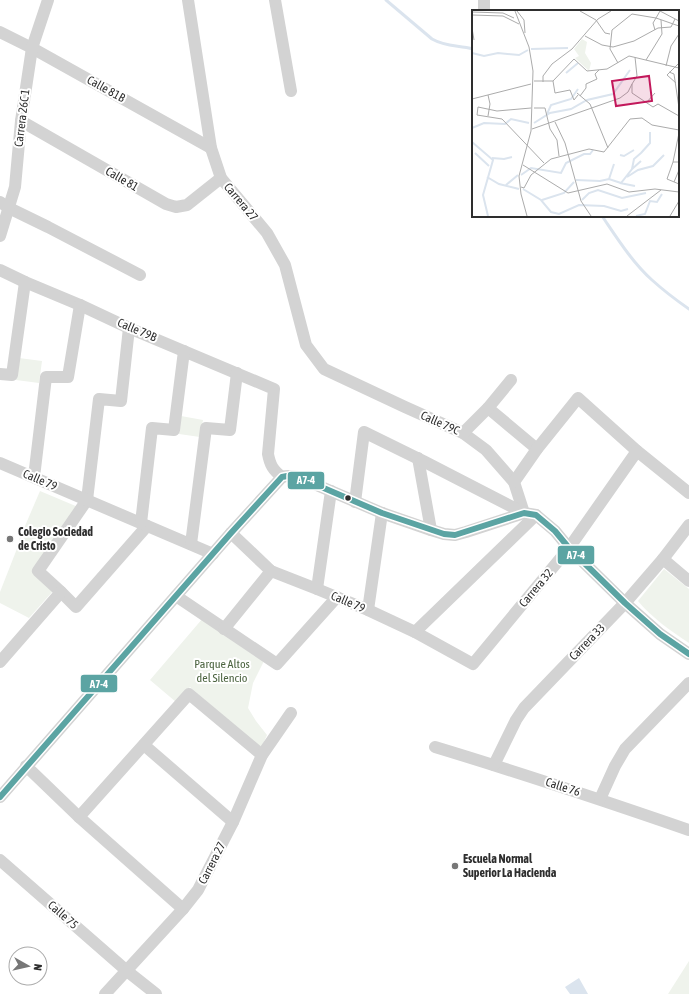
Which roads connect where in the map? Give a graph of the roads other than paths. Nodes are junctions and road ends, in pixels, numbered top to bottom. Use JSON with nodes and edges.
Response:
{"nodes":[{"id":1,"x":48,"y":0,"type":"edge"},
{"id":2,"x":188,"y":0,"type":"edge"},
{"id":3,"x":275,"y":0,"type":"edge"},
{"id":4,"x":0,"y":32,"type":"edge"},
{"id":5,"x":32,"y":48,"type":"junction"},
{"id":6,"x":291,"y":91,"type":"dead end"},
{"id":7,"x":21,"y":121,"type":"junction"},
{"id":8,"x":211,"y":148,"type":"junction"},
{"id":9,"x":221,"y":178,"type":"junction"},
{"id":10,"x":4,"y":205,"type":"edge"},
{"id":11,"x":0,"y":236,"type":"edge"},
{"id":12,"x":0,"y":270,"type":"edge"},
{"id":13,"x":140,"y":275,"type":"dead end"},
{"id":14,"x":25,"y":282,"type":"junction"},
{"id":15,"x":80,"y":305,"type":"junction"},
{"id":16,"x":129,"y":328,"type":"junction"},
{"id":17,"x":184,"y":351,"type":"junction"},
{"id":18,"x":324,"y":369,"type":"joint"},
{"id":19,"x":237,"y":373,"type":"junction"},
{"id":20,"x":6,"y":374,"type":"edge"},
{"id":21,"x":511,"y":380,"type":"dead end"},
{"id":22,"x":488,"y":408,"type":"junction"},
{"id":23,"x":463,"y":433,"type":"junction"},
{"id":24,"x":537,"y":449,"type":"junction"},
{"id":25,"x":637,"y":451,"type":"junction"},
{"id":26,"x":418,"y":458,"type":"junction"},
{"id":27,"x":0,"y":463,"type":"edge"},
{"id":28,"x":34,"y":477,"type":"junction"},
{"id":29,"x":282,"y":477,"type":"junction"},
{"id":30,"x":514,"y":482,"type":"junction"},
{"id":31,"x":331,"y":491,"type":"junction"},
{"id":32,"x":689,"y":493,"type":"edge"},
{"id":33,"x":87,"y":500,"type":"junction"},
{"id":34,"x":355,"y":502,"type":"junction"},
{"id":35,"x":382,"y":513,"type":"junction"},
{"id":36,"x":530,"y":514,"type":"junction"},
{"id":37,"x":144,"y":524,"type":"junction"},
{"id":38,"x":689,"y":525,"type":"edge"},
{"id":39,"x":431,"y":530,"type":"junction"},
{"id":40,"x":231,"y":533,"type":"junction"},
{"id":41,"x":190,"y":544,"type":"junction"},
{"id":42,"x":569,"y":548,"type":"junction"},
{"id":43,"x":213,"y":554,"type":"junction"},
{"id":44,"x":663,"y":559,"type":"junction"},
{"id":45,"x":271,"y":571,"type":"junction"},
{"id":46,"x":689,"y":581,"type":"edge"},
{"id":47,"x":317,"y":589,"type":"junction"},
{"id":48,"x":61,"y":592,"type":"junction"},
{"id":49,"x":176,"y":596,"type":"junction"},
{"id":50,"x":337,"y":597,"type":"junction"},
{"id":51,"x":625,"y":603,"type":"junction"},
{"id":52,"x":368,"y":610,"type":"junction"},
{"id":53,"x":224,"y":629,"type":"junction"},
{"id":54,"x":415,"y":632,"type":"junction"},
{"id":55,"x":689,"y":654,"type":"edge"},
{"id":56,"x":0,"y":662,"type":"edge"},
{"id":57,"x":473,"y":664,"type":"joint"},
{"id":58,"x":689,"y":683,"type":"edge"},
{"id":59,"x":291,"y":714,"type":"dead end"},
{"id":60,"x":144,"y":745,"type":"junction"},
{"id":61,"x":436,"y":747,"type":"dead end"},
{"id":62,"x":262,"y":755,"type":"junction"},
{"id":63,"x":494,"y":765,"type":"junction"},
{"id":64,"x":26,"y":766,"type":"junction"},
{"id":65,"x":0,"y":797,"type":"edge"},
{"id":66,"x":600,"y":799,"type":"junction"},
{"id":67,"x":79,"y":816,"type":"junction"},
{"id":68,"x":233,"y":822,"type":"junction"},
{"id":69,"x":689,"y":830,"type":"edge"},
{"id":70,"x":0,"y":860,"type":"edge"},
{"id":71,"x":183,"y":909,"type":"junction"},
{"id":72,"x":127,"y":971,"type":"junction"},
{"id":73,"x":105,"y":994,"type":"edge"},
{"id":74,"x":156,"y":994,"type":"edge"}],
"edges":[{"from":1,"to":5,"type":"street","name":"Carrera 26C 1"},
{"from":2,"to":8,"type":"street","name":"Carrera 27"},
{"from":3,"to":6,"type":"street"},
{"from":4,"to":5,"type":"street","name":"Calle 81B"},
{"from":5,"to":7,"type":"street","name":"Carrera 26C 1"},
{"from":5,"to":8,"type":"street","name":"Calle 81B"},
{"from":7,"to":9,"type":"street","name":"Calle 81"},
{"from":7,"to":10,"type":"street","name":"Carrera 26C 1"},
{"from":8,"to":9,"type":"street","name":"Carrera 27"},
{"from":9,"to":18,"type":"street","name":"Carrera 27"},
{"from":10,"to":11,"type":"street","name":"Carrera 26C 1"},
{"from":10,"to":13,"type":"street"},
{"from":12,"to":14,"type":"street","name":"Calle 79B"},
{"from":14,"to":15,"type":"street","name":"Calle 79B"},
{"from":14,"to":20,"type":"street"},
{"from":15,"to":16,"type":"street","name":"Calle 79B"},
{"from":15,"to":28,"type":"street"},
{"from":16,"to":17,"type":"street","name":"Calle 79B"},
{"from":16,"to":33,"type":"street"},
{"from":17,"to":19,"type":"street","name":"Calle 79B"},
{"from":17,"to":37,"type":"street"},
{"from":18,"to":23,"type":"street","name":"Calle 79C"},
{"from":19,"to":29,"type":"street","name":"Calle 79B"},
{"from":19,"to":41,"type":"street"},
{"from":21,"to":22,"type":"street"},
{"from":22,"to":23,"type":"street"},
{"from":22,"to":24,"type":"street"},
{"from":23,"to":30,"type":"street","name":"Calle 79C"},
{"from":24,"to":25,"type":"street"},
{"from":24,"to":30,"type":"street"},
{"from":25,"to":32,"type":"street"},
{"from":25,"to":42,"type":"street","name":"Carrera 32"},
{"from":26,"to":34,"type":"street"},
{"from":26,"to":36,"type":"street"},
{"from":26,"to":39,"type":"street"},
{"from":27,"to":28,"type":"street","name":"Calle 79"},
{"from":28,"to":33,"type":"street","name":"Calle 79"},
{"from":29,"to":31,"type":"street"},
{"from":29,"to":40,"type":"street"},
{"from":30,"to":36,"type":"street","name":"Calle 79C"},
{"from":31,"to":34,"type":"street"},
{"from":31,"to":47,"type":"street"},
{"from":33,"to":37,"type":"street","name":"Calle 79"},
{"from":33,"to":48,"type":"street"},
{"from":34,"to":35,"type":"street"},
{"from":35,"to":39,"type":"street"},
{"from":35,"to":52,"type":"street"},
{"from":36,"to":39,"type":"street"},
{"from":36,"to":42,"type":"street"},
{"from":36,"to":54,"type":"street"},
{"from":37,"to":41,"type":"street","name":"Calle 79"},
{"from":37,"to":48,"type":"street"},
{"from":38,"to":44,"type":"street","name":"Carrera 33"},
{"from":40,"to":43,"type":"street"},
{"from":40,"to":45,"type":"street","name":"Calle 79"},
{"from":41,"to":43,"type":"street","name":"Calle 79"},
{"from":42,"to":51,"type":"street"},
{"from":42,"to":57,"type":"street","name":"Carrera 32"},
{"from":43,"to":49,"type":"street"},
{"from":44,"to":46,"type":"street"},
{"from":44,"to":51,"type":"street","name":"Carrera 33"},
{"from":45,"to":47,"type":"street","name":"Calle 79"},
{"from":45,"to":53,"type":"street"},
{"from":47,"to":50,"type":"street","name":"Calle 79"},
{"from":48,"to":56,"type":"street"},
{"from":49,"to":53,"type":"street"},
{"from":49,"to":64,"type":"street"},
{"from":50,"to":52,"type":"street","name":"Calle 79"},
{"from":50,"to":53,"type":"street"},
{"from":51,"to":55,"type":"street"},
{"from":51,"to":63,"type":"street","name":"Carrera 33"},
{"from":52,"to":54,"type":"street","name":"Calle 79"},
{"from":54,"to":57,"type":"street","name":"Calle 79"},
{"from":58,"to":66,"type":"street"},
{"from":59,"to":62,"type":"street","name":"Carrera 27"},
{"from":60,"to":62,"type":"street"},
{"from":60,"to":67,"type":"street"},
{"from":60,"to":68,"type":"street"},
{"from":61,"to":63,"type":"street","name":"Calle 76"},
{"from":62,"to":68,"type":"street","name":"Carrera 27"},
{"from":63,"to":66,"type":"street","name":"Calle 76"},
{"from":64,"to":65,"type":"street"},
{"from":64,"to":67,"type":"street"},
{"from":66,"to":69,"type":"street","name":"Calle 76"},
{"from":67,"to":71,"type":"street"},
{"from":68,"to":71,"type":"street","name":"Carrera 27"},
{"from":70,"to":72,"type":"street","name":"Calle 75"},
{"from":71,"to":72,"type":"street","name":"Carrera 27"},
{"from":72,"to":73,"type":"street","name":"Carrera 27"},
{"from":72,"to":74,"type":"street","name":"Calle 75"}]}
